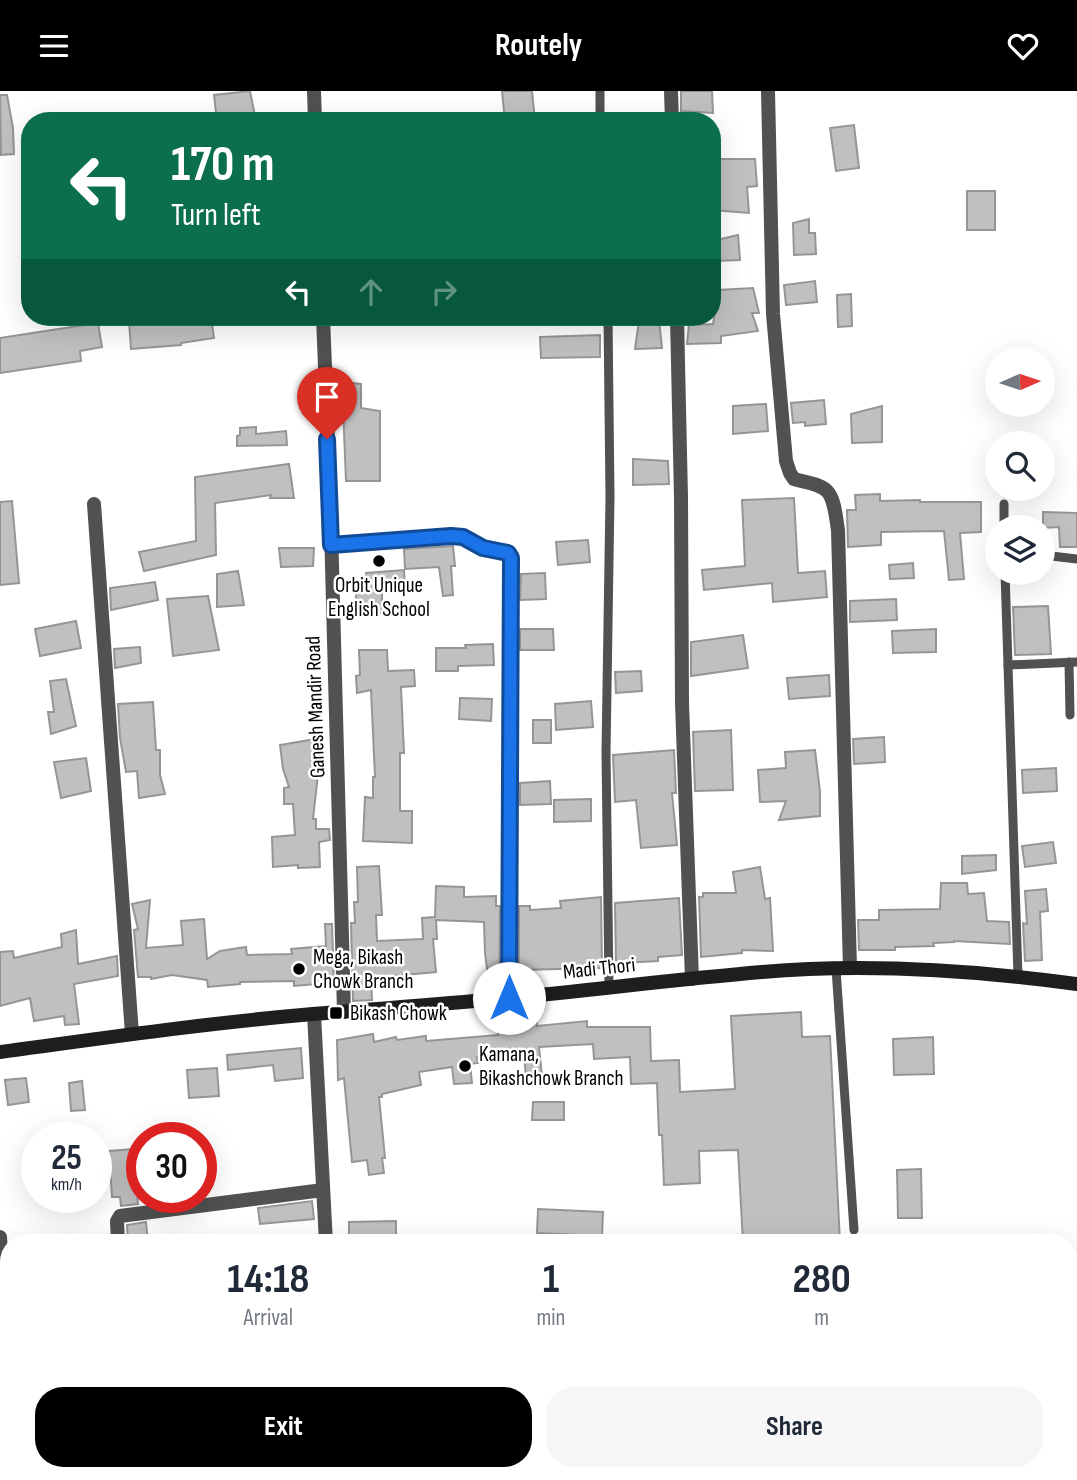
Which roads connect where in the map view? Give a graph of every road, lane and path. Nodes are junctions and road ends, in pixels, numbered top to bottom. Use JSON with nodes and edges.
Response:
{"nodes":[{"id":1,"x":314,"y":91,"type":"edge"},
{"id":2,"x":600,"y":91,"type":"edge"},
{"id":3,"x":671,"y":91,"type":"edge"},
{"id":4,"x":768,"y":91,"type":"edge"},
{"id":5,"x":315,"y":112,"type":"edge"},
{"id":6,"x":600,"y":112,"type":"edge"},
{"id":7,"x":672,"y":112,"type":"edge"},
{"id":8,"x":323,"y":326,"type":"edge"},
{"id":9,"x":608,"y":326,"type":"edge"},
{"id":10,"x":677,"y":326,"type":"edge"},
{"id":11,"x":94,"y":504,"type":"dead end"},
{"id":12,"x":1004,"y":504,"type":"dead end"},
{"id":13,"x":1004,"y":515,"type":"edge"},
{"id":14,"x":331,"y":545,"type":"junction"},
{"id":15,"x":1055,"y":556,"type":"edge"},
{"id":16,"x":1077,"y":558,"type":"edge"},
{"id":17,"x":1005,"y":585,"type":"edge"},
{"id":18,"x":1073,"y":662,"type":"edge"},
{"id":19,"x":1008,"y":665,"type":"junction"},
{"id":20,"x":1070,"y":715,"type":"dead end"},
{"id":21,"x":843,"y":968,"type":"junction"},
{"id":22,"x":1018,"y":976,"type":"junction"},
{"id":23,"x":692,"y":979,"type":"junction"},
{"id":24,"x":1077,"y":984,"type":"edge"},
{"id":25,"x":609,"y":987,"type":"junction"},
{"id":26,"x":509,"y":998,"type":"junction"},
{"id":27,"x":344,"y":1012,"type":"junction"},
{"id":28,"x":314,"y":1014,"type":"junction"},
{"id":29,"x":132,"y":1034,"type":"junction"},
{"id":30,"x":0,"y":1052,"type":"edge"},
{"id":31,"x":323,"y":1190,"type":"junction"},
{"id":32,"x":854,"y":1230,"type":"dead end"},
{"id":33,"x":118,"y":1234,"type":"edge"},
{"id":34,"x":325,"y":1234,"type":"edge"}],
"edges":[{"from":1,"to":5,"type":"street"},
{"from":2,"to":6,"type":"lane"},
{"from":3,"to":7,"type":"street"},
{"from":4,"to":21,"type":"street"},
{"from":8,"to":14,"type":"street","name":"Ganesh Mandir Road"},
{"from":9,"to":25,"type":"lane"},
{"from":10,"to":23,"type":"street"},
{"from":11,"to":29,"type":"street"},
{"from":12,"to":13,"type":"lane"},
{"from":14,"to":26,"type":"street"},
{"from":14,"to":27,"type":"street","name":"Ganesh Mandir Road"},
{"from":15,"to":16,"type":"lane"},
{"from":17,"to":19,"type":"lane"},
{"from":18,"to":19,"type":"lane"},
{"from":18,"to":20,"type":"lane"},
{"from":19,"to":22,"type":"lane"},
{"from":21,"to":22,"type":"main road","name":"Madi Thori"},
{"from":21,"to":23,"type":"main road","name":"Madi Thori"},
{"from":21,"to":32,"type":"lane"},
{"from":22,"to":24,"type":"main road","name":"Madi Thori"},
{"from":23,"to":25,"type":"main road","name":"Madi Thori"},
{"from":25,"to":26,"type":"main road","name":"Madi Thori"},
{"from":26,"to":27,"type":"main road","name":"Madi Thori"},
{"from":27,"to":28,"type":"main road","name":"Madi Thori"},
{"from":28,"to":29,"type":"main road","name":"Madi Thori"},
{"from":28,"to":31,"type":"street"},
{"from":29,"to":30,"type":"main road","name":"Madi Thori"},
{"from":31,"to":33,"type":"street"},
{"from":31,"to":34,"type":"street"}]}
